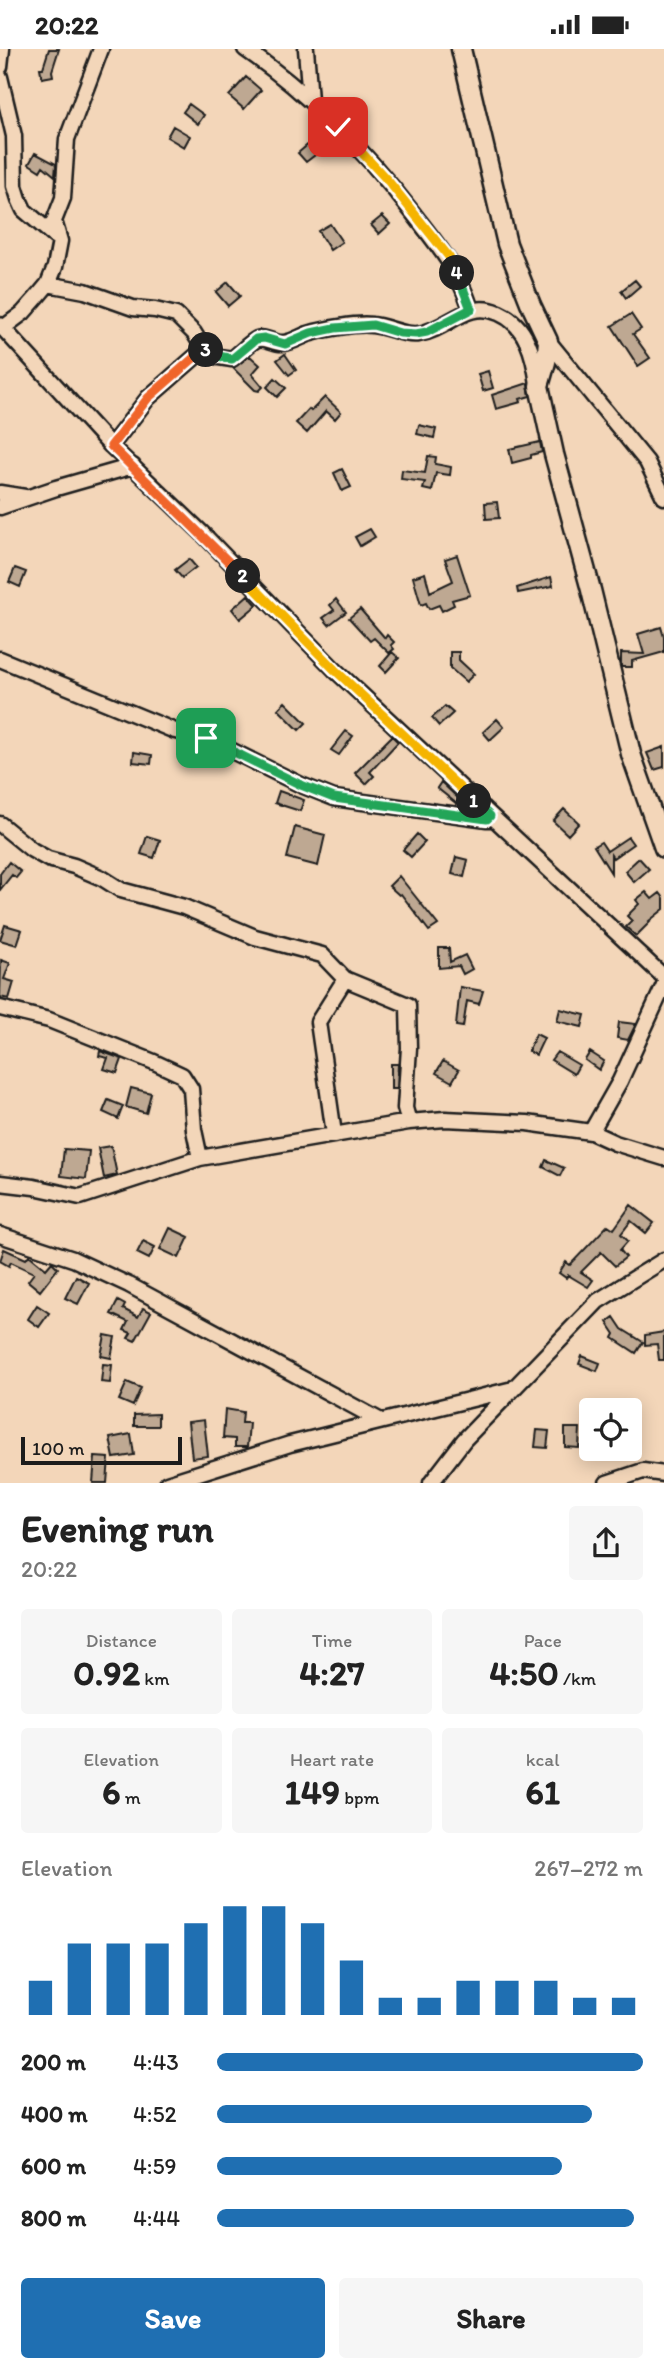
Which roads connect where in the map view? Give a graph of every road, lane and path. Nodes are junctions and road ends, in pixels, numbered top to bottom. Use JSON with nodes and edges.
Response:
{"nodes":[{"id":1,"x":2,"y":49,"type":"edge"},
{"id":2,"x":102,"y":49,"type":"edge"},
{"id":3,"x":245,"y":49,"type":"edge"},
{"id":4,"x":306,"y":49,"type":"edge"},
{"id":5,"x":461,"y":49,"type":"edge"},
{"id":6,"x":0,"y":67,"type":"edge"},
{"id":7,"x":0,"y":77,"type":"edge"},
{"id":8,"x":310,"y":100,"type":"junction"},
{"id":9,"x":60,"y":241,"type":"junction"},
{"id":10,"x":48,"y":284,"type":"junction"},
{"id":11,"x":471,"y":309,"type":"junction"},
{"id":12,"x":1,"y":327,"type":"edge"},
{"id":13,"x":548,"y":341,"type":"junction"},
{"id":14,"x":204,"y":349,"type":"junction"},
{"id":15,"x":539,"y":386,"type":"junction"},
{"id":16,"x":111,"y":446,"type":"junction"},
{"id":17,"x":133,"y":466,"type":"junction"},
{"id":18,"x":0,"y":493,"type":"edge"},
{"id":19,"x":26,"y":497,"type":"junction"},
{"id":20,"x":664,"y":497,"type":"edge"},
{"id":21,"x":0,"y":507,"type":"edge"},
{"id":22,"x":0,"y":659,"type":"edge"},
{"id":23,"x":490,"y":816,"type":"junction"},
{"id":24,"x":0,"y":824,"type":"edge"},
{"id":25,"x":664,"y":848,"type":"edge"},
{"id":26,"x":664,"y":977,"type":"edge"},
{"id":27,"x":345,"y":979,"type":"junction"},
{"id":28,"x":664,"y":985,"type":"edge"},
{"id":29,"x":0,"y":1008,"type":"edge"},
{"id":30,"x":409,"y":1122,"type":"junction"},
{"id":31,"x":591,"y":1132,"type":"junction"},
{"id":32,"x":334,"y":1134,"type":"junction"},
{"id":33,"x":200,"y":1158,"type":"junction"},
{"id":34,"x":664,"y":1158,"type":"edge"},
{"id":35,"x":0,"y":1183,"type":"edge"},
{"id":36,"x":0,"y":1235,"type":"edge"},
{"id":37,"x":664,"y":1260,"type":"edge"},
{"id":38,"x":513,"y":1389,"type":"junction"},
{"id":39,"x":381,"y":1421,"type":"junction"},
{"id":40,"x":664,"y":1474,"type":"edge"},
{"id":41,"x":167,"y":1483,"type":"edge"},
{"id":42,"x":431,"y":1483,"type":"edge"},
{"id":43,"x":607,"y":1483,"type":"edge"}],
"edges":[{"from":1,"to":6,"type":"street"},
{"from":2,"to":9,"type":"street"},
{"from":3,"to":8,"type":"street"},
{"from":4,"to":8,"type":"street"},
{"from":5,"to":13,"type":"main road"},
{"from":7,"to":9,"type":"street"},
{"from":8,"to":11,"type":"street"},
{"from":9,"to":10,"type":"street"},
{"from":10,"to":12,"type":"street"},
{"from":10,"to":14,"type":"street"},
{"from":11,"to":14,"type":"street"},
{"from":11,"to":15,"type":"street"},
{"from":12,"to":16,"type":"street"},
{"from":13,"to":15,"type":"main road"},
{"from":13,"to":20,"type":"street"},
{"from":14,"to":16,"type":"street"},
{"from":15,"to":25,"type":"main road"},
{"from":16,"to":17,"type":"street"},
{"from":17,"to":19,"type":"street"},
{"from":17,"to":23,"type":"street"},
{"from":18,"to":19,"type":"street"},
{"from":19,"to":21,"type":"street"},
{"from":22,"to":23,"type":"street"},
{"from":23,"to":26,"type":"street"},
{"from":24,"to":27,"type":"street"},
{"from":27,"to":30,"type":"street"},
{"from":27,"to":32,"type":"street"},
{"from":28,"to":31,"type":"street"},
{"from":29,"to":33,"type":"street"},
{"from":30,"to":31,"type":"street"},
{"from":30,"to":32,"type":"street"},
{"from":31,"to":34,"type":"street"},
{"from":32,"to":33,"type":"street"},
{"from":33,"to":35,"type":"street"},
{"from":36,"to":39,"type":"street"},
{"from":37,"to":38,"type":"street"},
{"from":38,"to":39,"type":"street"},
{"from":38,"to":42,"type":"street"},
{"from":39,"to":41,"type":"street"},
{"from":40,"to":43,"type":"street"}]}
